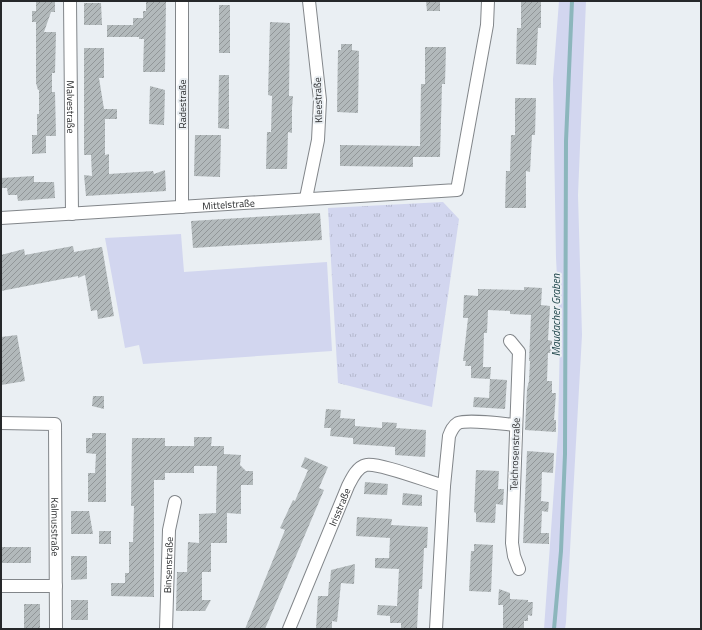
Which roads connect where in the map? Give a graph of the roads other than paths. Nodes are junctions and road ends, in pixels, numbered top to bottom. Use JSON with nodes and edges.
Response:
{"nodes":[{"id":1,"x":70,"y":1,"type":"edge"},
{"id":2,"x":182,"y":1,"type":"edge"},
{"id":3,"x":309,"y":1,"type":"edge"},
{"id":4,"x":488,"y":1,"type":"edge"},
{"id":5,"x":306,"y":198,"type":"junction"},
{"id":6,"x":182,"y":207,"type":"junction"},
{"id":7,"x":72,"y":214,"type":"junction"},
{"id":8,"x":1,"y":218,"type":"edge"},
{"id":9,"x":510,"y":341,"type":"dead end"},
{"id":10,"x":1,"y":423,"type":"edge"},
{"id":11,"x":516,"y":425,"type":"junction"},
{"id":12,"x":444,"y":486,"type":"junction"},
{"id":13,"x":175,"y":502,"type":"dead end"},
{"id":14,"x":519,"y":569,"type":"dead end"},
{"id":15,"x":1,"y":586,"type":"edge"},
{"id":16,"x":56,"y":586,"type":"junction"},
{"id":17,"x":56,"y":629,"type":"edge"},
{"id":18,"x":166,"y":629,"type":"edge"},
{"id":19,"x":289,"y":629,"type":"edge"},
{"id":20,"x":436,"y":629,"type":"edge"}],
"edges":[{"from":1,"to":7,"type":"street","name":"Malvestraße"},
{"from":2,"to":6,"type":"street","name":"Radestraße"},
{"from":3,"to":5,"type":"street","name":"Kleestraße"},
{"from":4,"to":5,"type":"street","name":"Mittelstraße"},
{"from":5,"to":6,"type":"street","name":"Mittelstraße"},
{"from":6,"to":7,"type":"street","name":"Mittelstraße"},
{"from":7,"to":8,"type":"street","name":"Mittelstraße"},
{"from":9,"to":11,"type":"street","name":"Teichrosenstraße"},
{"from":10,"to":16,"type":"street","name":"Kalmusstraße"},
{"from":11,"to":12,"type":"street"},
{"from":11,"to":14,"type":"street","name":"Teichrosenstraße"},
{"from":12,"to":19,"type":"street","name":"Irisstraße"},
{"from":12,"to":20,"type":"street"},
{"from":13,"to":18,"type":"street","name":"Binsenstraße"},
{"from":15,"to":16,"type":"street"},
{"from":16,"to":17,"type":"street","name":"Kalmusstraße"}]}
